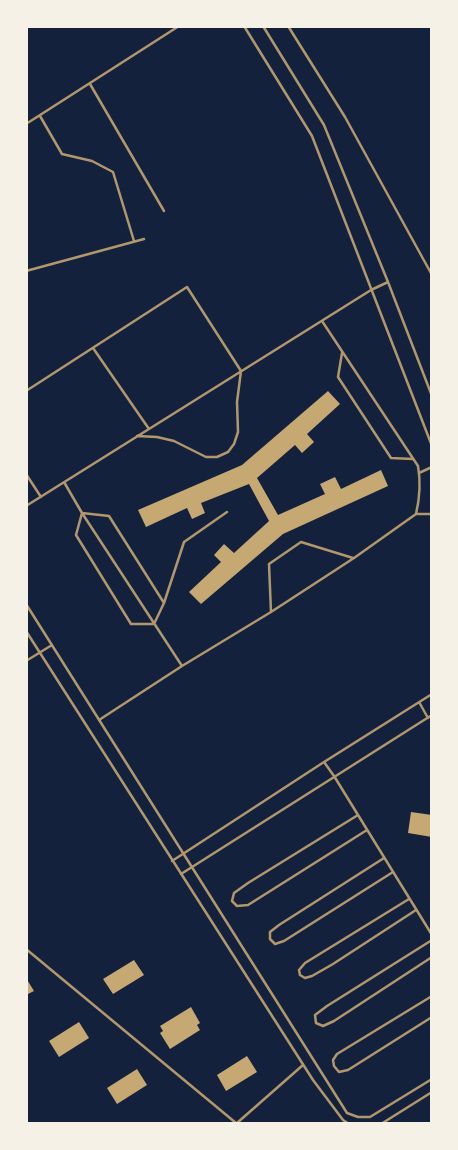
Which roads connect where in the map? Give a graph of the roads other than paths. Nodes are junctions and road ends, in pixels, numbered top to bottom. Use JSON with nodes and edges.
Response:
{"nodes":[{"id":1,"x":179,"y":26,"type":"edge"},
{"id":2,"x":244,"y":26,"type":"edge"},
{"id":3,"x":263,"y":26,"type":"edge"},
{"id":4,"x":288,"y":26,"type":"edge"},
{"id":5,"x":90,"y":84,"type":"junction"},
{"id":6,"x":40,"y":116,"type":"junction"},
{"id":7,"x":26,"y":124,"type":"edge"},
{"id":8,"x":164,"y":211,"type":"dead end"},
{"id":9,"x":144,"y":239,"type":"dead end"},
{"id":10,"x":134,"y":241,"type":"junction"},
{"id":11,"x":26,"y":271,"type":"edge"},
{"id":12,"x":432,"y":275,"type":"edge"},
{"id":13,"x":388,"y":282,"type":"junction"},
{"id":14,"x":371,"y":290,"type":"junction"},
{"id":15,"x":322,"y":321,"type":"junction"},
{"id":16,"x":93,"y":347,"type":"junction"},
{"id":17,"x":342,"y":352,"type":"junction"},
{"id":18,"x":241,"y":371,"type":"junction"},
{"id":19,"x":26,"y":391,"type":"edge"},
{"id":20,"x":432,"y":396,"type":"edge"},
{"id":21,"x":149,"y":429,"type":"junction"},
{"id":22,"x":137,"y":436,"type":"junction"},
{"id":23,"x":432,"y":446,"type":"edge"},
{"id":24,"x":414,"y":459,"type":"junction"},
{"id":25,"x":432,"y":467,"type":"edge"},
{"id":26,"x":419,"y":473,"type":"junction"},
{"id":27,"x":26,"y":474,"type":"edge"},
{"id":28,"x":64,"y":482,"type":"junction"},
{"id":29,"x":41,"y":496,"type":"junction"},
{"id":30,"x":26,"y":506,"type":"edge"},
{"id":31,"x":226,"y":512,"type":"dead end"},
{"id":32,"x":82,"y":513,"type":"junction"},
{"id":33,"x":416,"y":514,"type":"junction"},
{"id":34,"x":432,"y":514,"type":"edge"},
{"id":35,"x":354,"y":558,"type":"junction"},
{"id":36,"x":164,"y":603,"type":"junction"},
{"id":37,"x":26,"y":604,"type":"edge"},
{"id":38,"x":271,"y":612,"type":"junction"},
{"id":39,"x":154,"y":624,"type":"junction"},
{"id":40,"x":26,"y":631,"type":"edge"},
{"id":41,"x":52,"y":645,"type":"junction"},
{"id":42,"x":40,"y":653,"type":"junction"},
{"id":43,"x":26,"y":661,"type":"edge"},
{"id":44,"x":182,"y":666,"type":"junction"},
{"id":45,"x":432,"y":694,"type":"edge"},
{"id":46,"x":418,"y":702,"type":"junction"},
{"id":47,"x":432,"y":715,"type":"edge"},
{"id":48,"x":428,"y":718,"type":"junction"},
{"id":49,"x":100,"y":720,"type":"junction"},
{"id":50,"x":324,"y":762,"type":"junction"},
{"id":51,"x":334,"y":776,"type":"junction"},
{"id":52,"x":358,"y":815,"type":"junction"},
{"id":53,"x":367,"y":830,"type":"junction"},
{"id":54,"x":184,"y":854,"type":"junction"},
{"id":55,"x":384,"y":858,"type":"junction"},
{"id":56,"x":172,"y":861,"type":"junction"},
{"id":57,"x":192,"y":867,"type":"junction"},
{"id":58,"x":393,"y":872,"type":"junction"},
{"id":59,"x":181,"y":874,"type":"junction"},
{"id":60,"x":410,"y":899,"type":"junction"},
{"id":61,"x":416,"y":910,"type":"junction"},
{"id":62,"x":432,"y":935,"type":"edge"},
{"id":63,"x":432,"y":940,"type":"edge"},
{"id":64,"x":26,"y":949,"type":"edge"},
{"id":65,"x":432,"y":957,"type":"edge"},
{"id":66,"x":432,"y":996,"type":"edge"},
{"id":67,"x":432,"y":1017,"type":"edge"},
{"id":68,"x":303,"y":1065,"type":"junction"},
{"id":69,"x":432,"y":1080,"type":"edge"},
{"id":70,"x":432,"y":1092,"type":"edge"},
{"id":71,"x":236,"y":1123,"type":"edge"},
{"id":72,"x":349,"y":1124,"type":"edge"},
{"id":73,"x":381,"y":1124,"type":"edge"}],
"edges":[{"from":1,"to":5,"type":"lane"},
{"from":2,"to":14,"type":"lane"},
{"from":3,"to":13,"type":"lane"},
{"from":4,"to":12,"type":"lane"},
{"from":5,"to":6,"type":"lane"},
{"from":5,"to":8,"type":"lane"},
{"from":6,"to":7,"type":"lane"},
{"from":6,"to":10,"type":"lane"},
{"from":9,"to":10,"type":"lane"},
{"from":10,"to":11,"type":"lane"},
{"from":13,"to":14,"type":"lane"},
{"from":13,"to":20,"type":"lane"},
{"from":14,"to":15,"type":"lane"},
{"from":14,"to":23,"type":"lane"},
{"from":15,"to":17,"type":"lane"},
{"from":15,"to":18,"type":"lane"},
{"from":16,"to":18,"type":"lane"},
{"from":16,"to":19,"type":"lane"},
{"from":16,"to":21,"type":"lane"},
{"from":17,"to":24,"type":"lane"},
{"from":17,"to":24,"type":"lane"},
{"from":18,"to":21,"type":"lane"},
{"from":18,"to":22,"type":"lane"},
{"from":21,"to":22,"type":"lane"},
{"from":22,"to":28,"type":"lane"},
{"from":24,"to":26,"type":"lane"},
{"from":25,"to":26,"type":"lane"},
{"from":26,"to":33,"type":"lane"},
{"from":27,"to":29,"type":"lane"},
{"from":28,"to":29,"type":"lane"},
{"from":28,"to":32,"type":"lane"},
{"from":29,"to":30,"type":"lane"},
{"from":31,"to":36,"type":"lane"},
{"from":32,"to":36,"type":"lane"},
{"from":32,"to":39,"type":"lane"},
{"from":32,"to":39,"type":"lane"},
{"from":33,"to":34,"type":"lane"},
{"from":33,"to":35,"type":"lane"},
{"from":35,"to":38,"type":"lane"},
{"from":35,"to":38,"type":"lane"},
{"from":36,"to":39,"type":"lane"},
{"from":37,"to":41,"type":"lane"},
{"from":38,"to":44,"type":"lane"},
{"from":39,"to":44,"type":"lane"},
{"from":40,"to":42,"type":"lane"},
{"from":41,"to":42,"type":"lane"},
{"from":41,"to":49,"type":"lane"},
{"from":42,"to":43,"type":"lane"},
{"from":42,"to":56,"type":"lane"},
{"from":44,"to":49,"type":"lane"},
{"from":45,"to":46,"type":"lane"},
{"from":46,"to":48,"type":"lane"},
{"from":46,"to":50,"type":"lane"},
{"from":47,"to":48,"type":"lane"},
{"from":48,"to":51,"type":"lane"},
{"from":49,"to":54,"type":"lane"},
{"from":50,"to":51,"type":"lane"},
{"from":50,"to":54,"type":"lane"},
{"from":51,"to":52,"type":"lane"},
{"from":51,"to":57,"type":"lane"},
{"from":52,"to":53,"type":"lane"},
{"from":52,"to":53,"type":"lane"},
{"from":53,"to":55,"type":"lane"},
{"from":54,"to":56,"type":"lane"},
{"from":54,"to":57,"type":"lane"},
{"from":55,"to":58,"type":"lane"},
{"from":55,"to":58,"type":"lane"},
{"from":56,"to":59,"type":"lane"},
{"from":57,"to":59,"type":"lane"},
{"from":57,"to":69,"type":"lane"},
{"from":58,"to":60,"type":"lane"},
{"from":59,"to":68,"type":"lane"},
{"from":60,"to":61,"type":"lane"},
{"from":60,"to":61,"type":"lane"},
{"from":61,"to":62,"type":"lane"},
{"from":63,"to":65,"type":"lane"},
{"from":64,"to":71,"type":"lane"},
{"from":66,"to":67,"type":"lane"},
{"from":68,"to":71,"type":"lane"},
{"from":68,"to":72,"type":"lane"},
{"from":70,"to":73,"type":"lane"}]}
